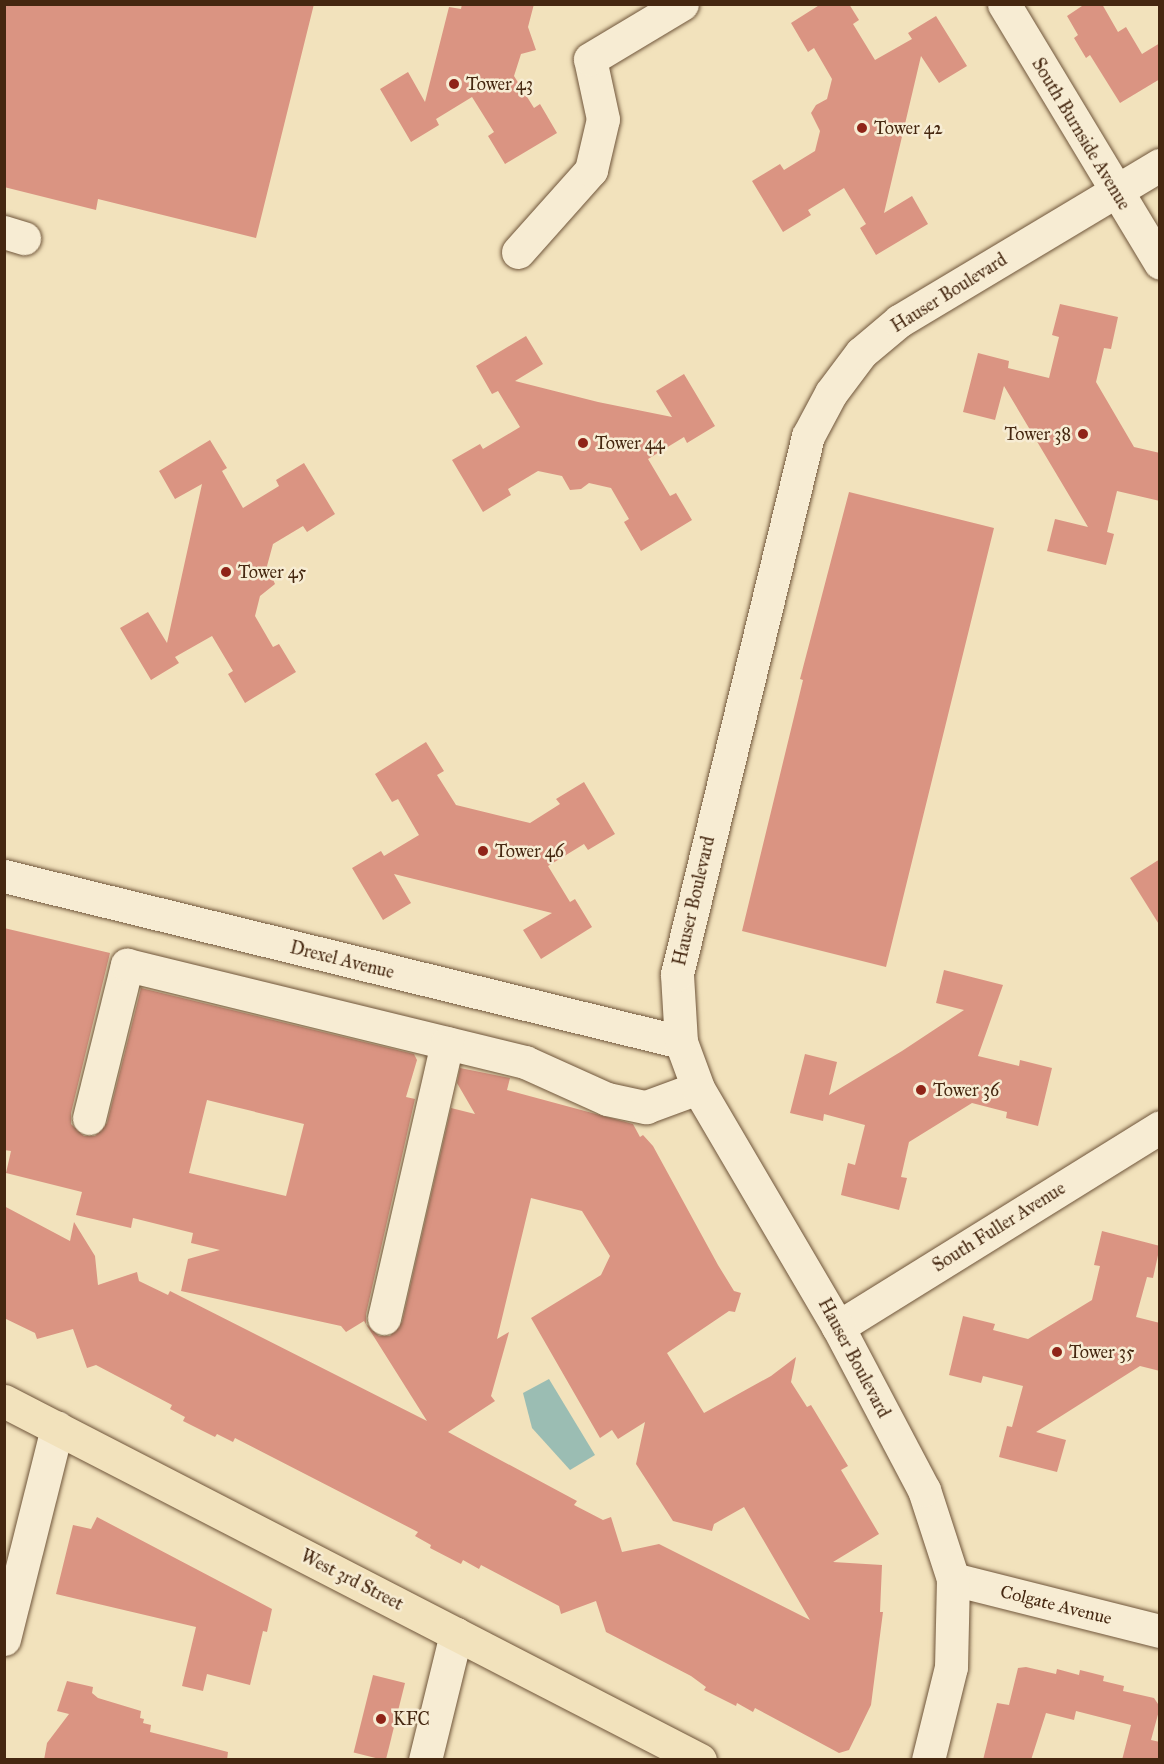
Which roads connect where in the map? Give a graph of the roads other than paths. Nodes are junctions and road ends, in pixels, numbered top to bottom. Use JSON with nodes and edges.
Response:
{"nodes":[{"id":1,"x":682,"y":4,"type":"edge"},
{"id":2,"x":1004,"y":4,"type":"edge"},
{"id":3,"x":1160,"y":165,"type":"edge"},
{"id":4,"x":1116,"y":191,"type":"junction"},
{"id":5,"x":518,"y":252,"type":"dead end"},
{"id":6,"x":1160,"y":263,"type":"edge"},
{"id":7,"x":4,"y":876,"type":"edge"},
{"id":8,"x":681,"y":1042,"type":"junction"},
{"id":9,"x":447,"y":1043,"type":"junction"},
{"id":10,"x":698,"y":1088,"type":"junction"},
{"id":11,"x":89,"y":1118,"type":"dead end"},
{"id":12,"x":1160,"y":1126,"type":"edge"},
{"id":13,"x":384,"y":1318,"type":"dead end"},
{"id":14,"x":838,"y":1327,"type":"junction"},
{"id":15,"x":4,"y":1401,"type":"edge"},
{"id":16,"x":57,"y":1428,"type":"junction"},
{"id":17,"x":952,"y":1579,"type":"junction"},
{"id":18,"x":1160,"y":1631,"type":"edge"},
{"id":19,"x":456,"y":1634,"type":"junction"},
{"id":20,"x":4,"y":1639,"type":"edge"},
{"id":21,"x":425,"y":1760,"type":"edge"},
{"id":22,"x":700,"y":1760,"type":"edge"},
{"id":23,"x":928,"y":1760,"type":"edge"}],
"edges":[{"from":1,"to":5,"type":"street"},
{"from":2,"to":4,"type":"street","name":"South Burnside Avenue"},
{"from":3,"to":4,"type":"street","name":"Hauser Boulevard"},
{"from":4,"to":6,"type":"street","name":"South Burnside Avenue"},
{"from":4,"to":8,"type":"street","name":"Hauser Boulevard"},
{"from":7,"to":8,"type":"street","name":"Drexel Avenue"},
{"from":8,"to":10,"type":"street","name":"Hauser Boulevard"},
{"from":9,"to":10,"type":"street"},
{"from":9,"to":11,"type":"street"},
{"from":9,"to":13,"type":"street"},
{"from":10,"to":14,"type":"street","name":"Hauser Boulevard"},
{"from":12,"to":14,"type":"street","name":"South Fuller Avenue"},
{"from":14,"to":17,"type":"street","name":"Hauser Boulevard"},
{"from":15,"to":16,"type":"main road","name":"West 3rd Street"},
{"from":16,"to":19,"type":"main road","name":"West 3rd Street"},
{"from":16,"to":20,"type":"street"},
{"from":17,"to":18,"type":"street","name":"Colgate Avenue"},
{"from":17,"to":23,"type":"street","name":"Hauser Boulevard"},
{"from":19,"to":21,"type":"street"},
{"from":19,"to":22,"type":"main road","name":"West 3rd Street"}]}
